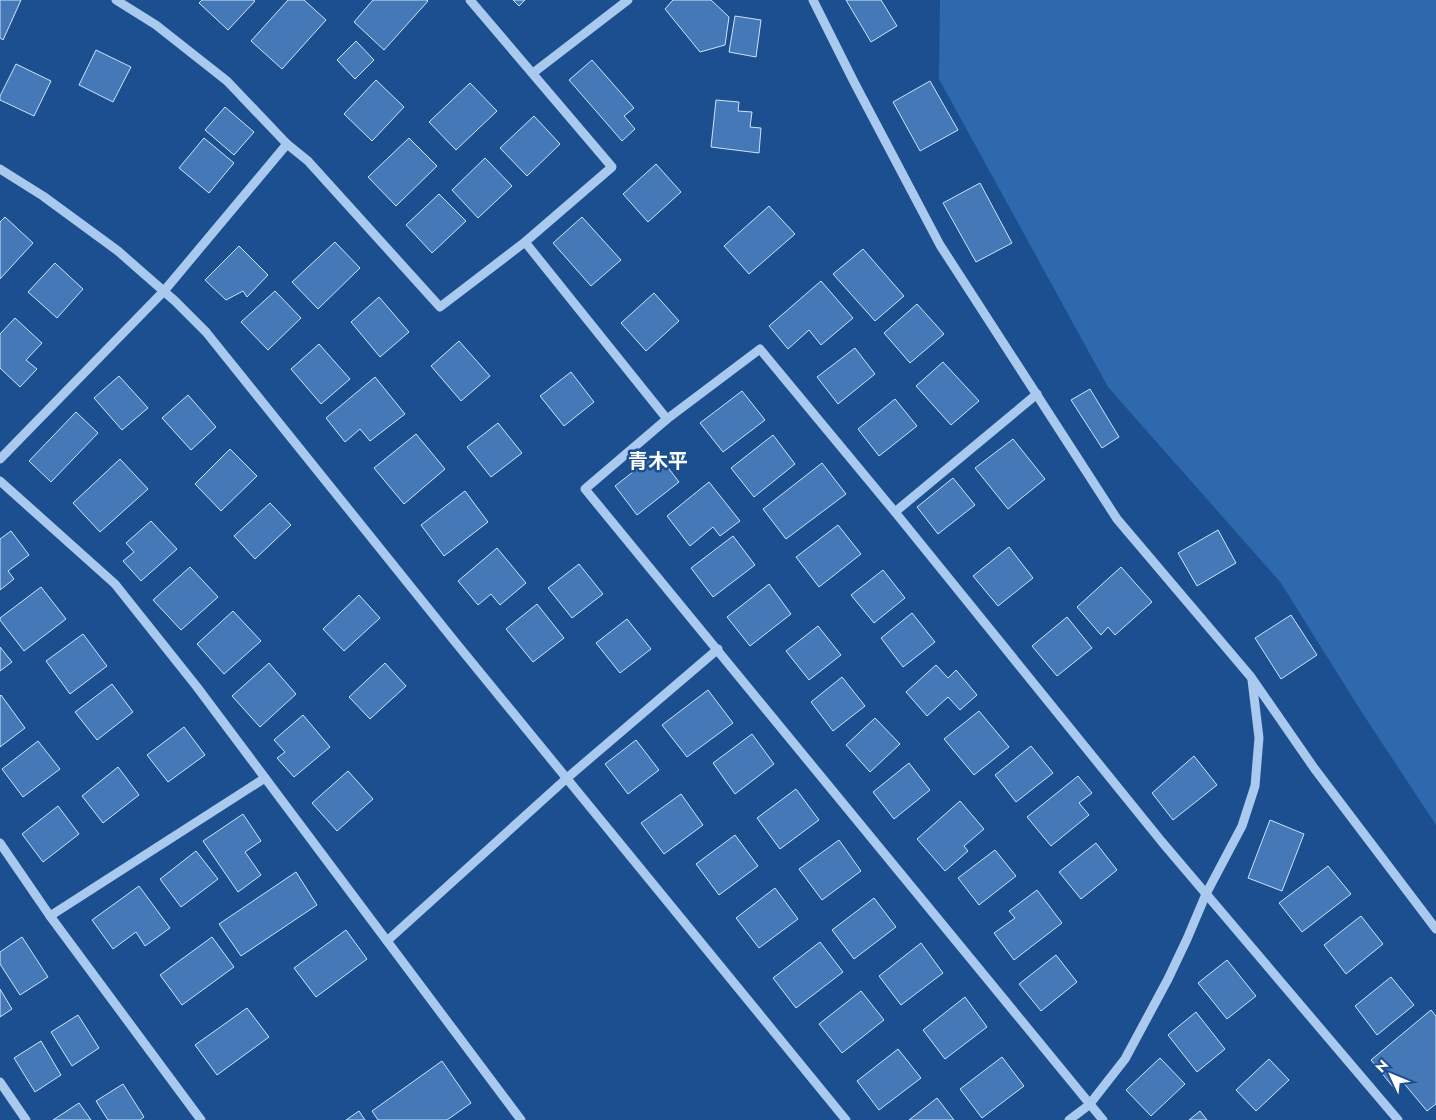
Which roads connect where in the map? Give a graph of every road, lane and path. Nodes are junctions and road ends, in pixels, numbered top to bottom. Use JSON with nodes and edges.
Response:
{"nodes":[{"id":1,"x":116,"y":0,"type":"edge"},
{"id":2,"x":470,"y":0,"type":"edge"},
{"id":3,"x":628,"y":0,"type":"edge"},
{"id":4,"x":813,"y":0,"type":"edge"},
{"id":5,"x":533,"y":73,"type":"junction"},
{"id":6,"x":287,"y":144,"type":"junction"},
{"id":7,"x":0,"y":170,"type":"edge"},
{"id":8,"x":525,"y":242,"type":"junction"},
{"id":9,"x":164,"y":291,"type":"junction"},
{"id":10,"x":1037,"y":394,"type":"junction"},
{"id":11,"x":667,"y":419,"type":"junction"},
{"id":12,"x":0,"y":459,"type":"edge"},
{"id":13,"x":0,"y":481,"type":"edge"},
{"id":14,"x":895,"y":512,"type":"junction"},
{"id":15,"x":718,"y":649,"type":"junction"},
{"id":16,"x":1251,"y":677,"type":"junction"},
{"id":17,"x":265,"y":778,"type":"junction"},
{"id":18,"x":567,"y":778,"type":"junction"},
{"id":19,"x":0,"y":843,"type":"edge"},
{"id":20,"x":1206,"y":894,"type":"junction"},
{"id":21,"x":50,"y":916,"type":"junction"},
{"id":22,"x":1436,"y":928,"type":"edge"},
{"id":23,"x":387,"y":941,"type":"junction"},
{"id":24,"x":0,"y":1082,"type":"edge"},
{"id":25,"x":1089,"y":1105,"type":"junction"},
{"id":26,"x":26,"y":1120,"type":"edge"},
{"id":27,"x":200,"y":1120,"type":"edge"},
{"id":28,"x":521,"y":1120,"type":"edge"},
{"id":29,"x":846,"y":1120,"type":"edge"},
{"id":30,"x":1069,"y":1120,"type":"edge"},
{"id":31,"x":1103,"y":1120,"type":"edge"},
{"id":32,"x":1398,"y":1120,"type":"edge"}],
"edges":[{"from":1,"to":6,"type":"street"},
{"from":2,"to":5,"type":"street"},
{"from":3,"to":5,"type":"street"},
{"from":4,"to":10,"type":"street"},
{"from":5,"to":8,"type":"street"},
{"from":6,"to":8,"type":"street"},
{"from":6,"to":9,"type":"street"},
{"from":7,"to":9,"type":"street"},
{"from":8,"to":11,"type":"street"},
{"from":9,"to":12,"type":"street"},
{"from":9,"to":18,"type":"street"},
{"from":10,"to":14,"type":"street"},
{"from":10,"to":16,"type":"street"},
{"from":11,"to":14,"type":"street"},
{"from":11,"to":15,"type":"street"},
{"from":13,"to":17,"type":"street"},
{"from":14,"to":20,"type":"street"},
{"from":15,"to":18,"type":"street"},
{"from":15,"to":25,"type":"street"},
{"from":16,"to":20,"type":"street"},
{"from":16,"to":22,"type":"street"},
{"from":17,"to":21,"type":"street"},
{"from":17,"to":23,"type":"street"},
{"from":18,"to":23,"type":"street"},
{"from":18,"to":29,"type":"street"},
{"from":19,"to":21,"type":"street"},
{"from":20,"to":25,"type":"street"},
{"from":20,"to":32,"type":"street"},
{"from":21,"to":27,"type":"street"},
{"from":23,"to":28,"type":"street"},
{"from":24,"to":26,"type":"street"},
{"from":25,"to":30,"type":"street"},
{"from":25,"to":31,"type":"street"}]}
